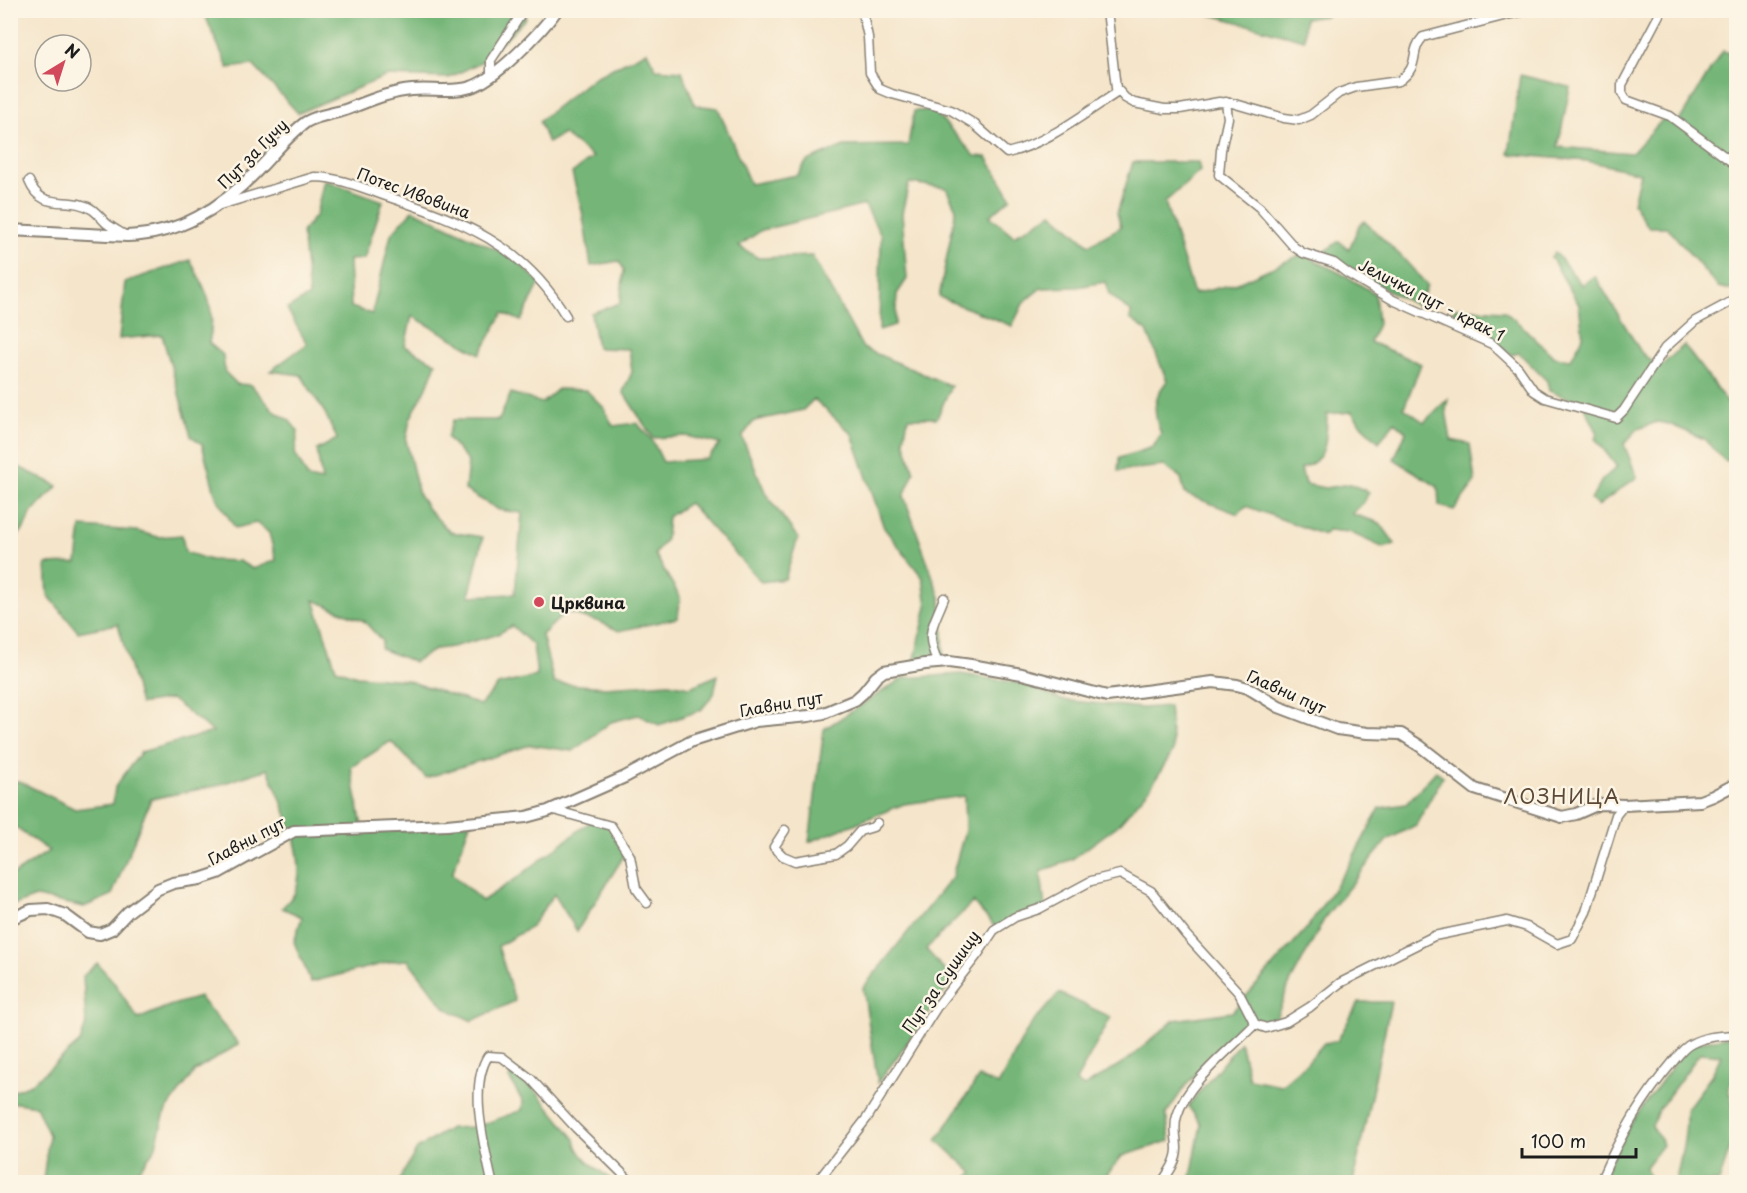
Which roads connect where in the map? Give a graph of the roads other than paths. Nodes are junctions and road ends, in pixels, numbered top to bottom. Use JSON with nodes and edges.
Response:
{"nodes":[{"id":1,"x":524,"y":10,"type":"edge"},
{"id":2,"x":557,"y":10,"type":"edge"},
{"id":3,"x":862,"y":10,"type":"edge"},
{"id":4,"x":1107,"y":10,"type":"edge"},
{"id":5,"x":1530,"y":10,"type":"edge"},
{"id":6,"x":1658,"y":10,"type":"edge"},
{"id":7,"x":491,"y":76,"type":"junction"},
{"id":8,"x":1118,"y":92,"type":"junction"},
{"id":9,"x":1226,"y":102,"type":"junction"},
{"id":10,"x":1737,"y":165,"type":"edge"},
{"id":11,"x":29,"y":181,"type":"dead end"},
{"id":12,"x":220,"y":205,"type":"junction"},
{"id":13,"x":10,"y":230,"type":"edge"},
{"id":14,"x":127,"y":236,"type":"junction"},
{"id":15,"x":1737,"y":299,"type":"edge"},
{"id":16,"x":566,"y":316,"type":"dead end"},
{"id":17,"x":944,"y":598,"type":"dead end"},
{"id":18,"x":938,"y":663,"type":"junction"},
{"id":19,"x":1737,"y":784,"type":"edge"},
{"id":20,"x":1624,"y":805,"type":"junction"},
{"id":21,"x":554,"y":810,"type":"junction"},
{"id":22,"x":877,"y":823,"type":"dead end"},
{"id":23,"x":785,"y":830,"type":"dead end"},
{"id":24,"x":647,"y":903,"type":"dead end"},
{"id":25,"x":10,"y":919,"type":"edge"},
{"id":26,"x":1255,"y":1024,"type":"junction"},
{"id":27,"x":1737,"y":1035,"type":"edge"},
{"id":28,"x":492,"y":1182,"type":"edge"},
{"id":29,"x":631,"y":1182,"type":"edge"},
{"id":30,"x":817,"y":1182,"type":"edge"},
{"id":31,"x":1162,"y":1182,"type":"edge"},
{"id":32,"x":1600,"y":1182,"type":"edge"}],
"edges":[{"from":1,"to":7,"type":"street"},
{"from":2,"to":7,"type":"street","name":"Пут за Гучу"},
{"from":3,"to":8,"type":"street"},
{"from":4,"to":8,"type":"street"},
{"from":5,"to":9,"type":"street"},
{"from":6,"to":10,"type":"street"},
{"from":7,"to":12,"type":"street","name":"Пут за Гучу"},
{"from":8,"to":9,"type":"street"},
{"from":9,"to":15,"type":"street","name":"Јелички пут - крак 1"},
{"from":11,"to":14,"type":"street"},
{"from":12,"to":14,"type":"street","name":"Пут за Гучу"},
{"from":12,"to":16,"type":"street","name":"Потес Ивовина"},
{"from":13,"to":14,"type":"street","name":"Пут за Гучу"},
{"from":17,"to":18,"type":"street"},
{"from":18,"to":20,"type":"street","name":"Главни пут"},
{"from":18,"to":21,"type":"street","name":"Главни пут"},
{"from":19,"to":20,"type":"street","name":"Главни пут"},
{"from":20,"to":26,"type":"street"},
{"from":21,"to":24,"type":"street"},
{"from":21,"to":25,"type":"street","name":"Главни пут"},
{"from":22,"to":23,"type":"street"},
{"from":26,"to":30,"type":"street","name":"Пут за Сушицу"},
{"from":26,"to":31,"type":"street"},
{"from":27,"to":32,"type":"street"},
{"from":28,"to":29,"type":"street"}]}
